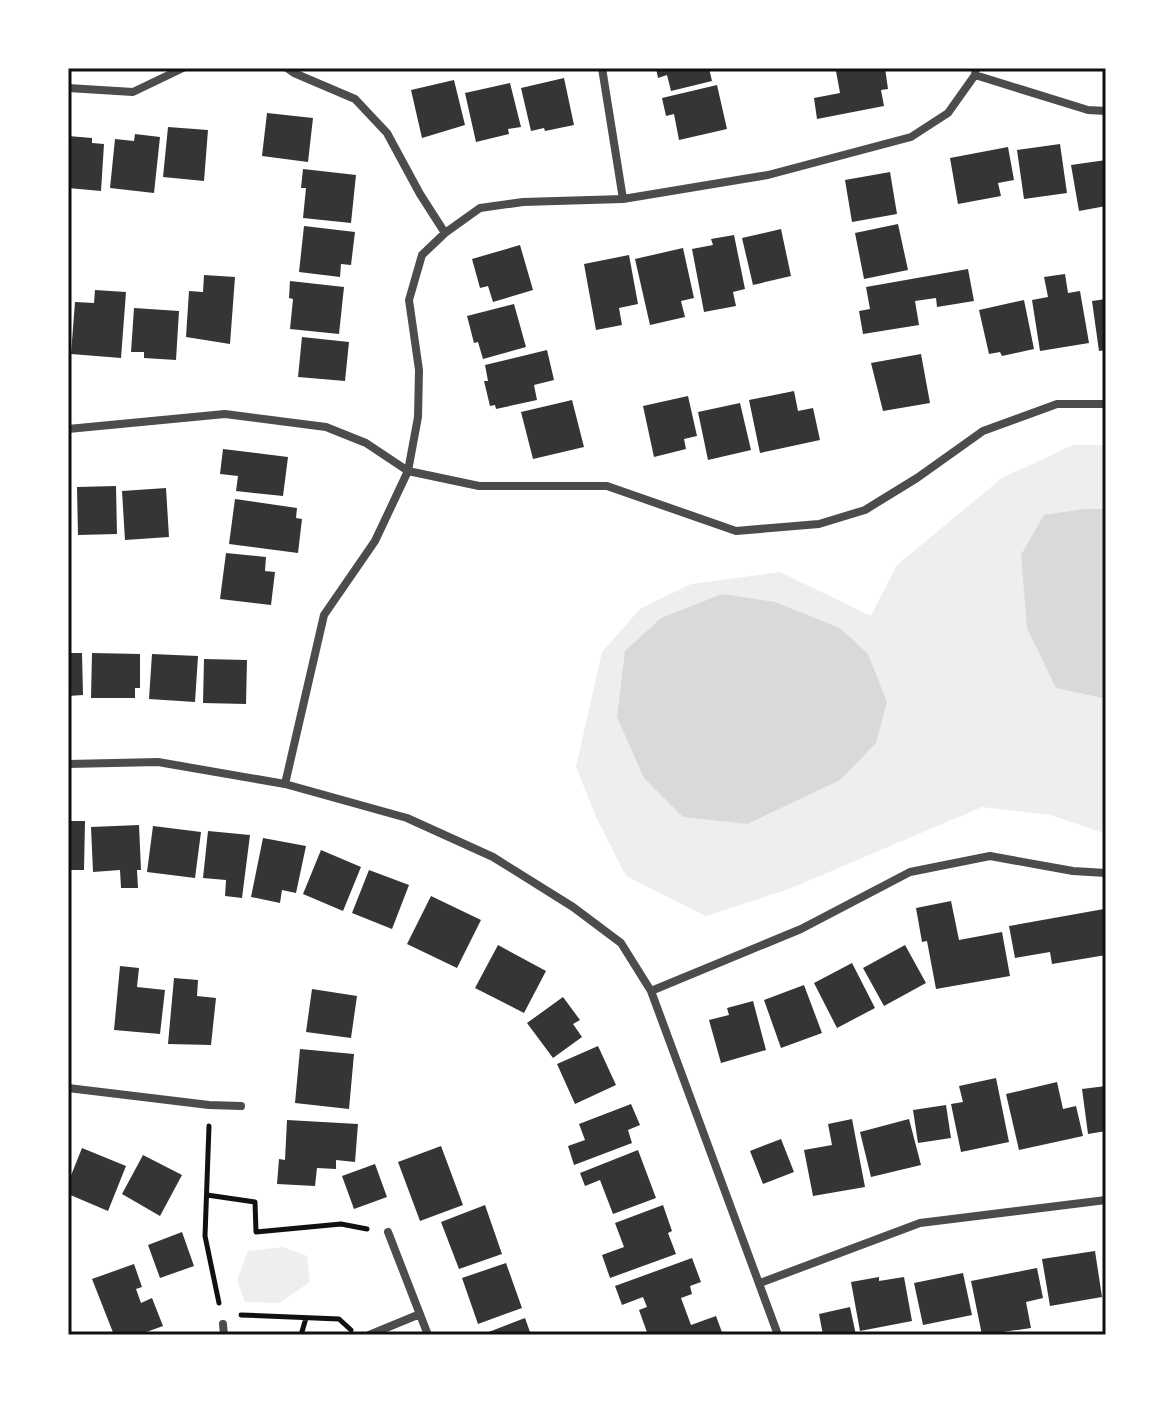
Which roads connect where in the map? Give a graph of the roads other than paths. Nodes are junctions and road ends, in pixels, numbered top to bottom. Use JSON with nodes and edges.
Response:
{"nodes":[{"id":1,"x":183,"y":68,"type":"edge"},
{"id":2,"x":287,"y":68,"type":"edge"},
{"id":3,"x":602,"y":68,"type":"edge"},
{"id":4,"x":975,"y":72,"type":"edge"},
{"id":5,"x":68,"y":88,"type":"edge"},
{"id":6,"x":1106,"y":111,"type":"edge"},
{"id":7,"x":623,"y":199,"type":"junction"},
{"id":8,"x":445,"y":233,"type":"junction"},
{"id":9,"x":1106,"y":404,"type":"edge"},
{"id":10,"x":68,"y":429,"type":"edge"},
{"id":11,"x":408,"y":471,"type":"junction"},
{"id":12,"x":68,"y":764,"type":"edge"},
{"id":13,"x":285,"y":784,"type":"junction"},
{"id":14,"x":1106,"y":873,"type":"edge"},
{"id":15,"x":651,"y":991,"type":"junction"},
{"id":16,"x":68,"y":1088,"type":"edge"},
{"id":17,"x":241,"y":1106,"type":"dead end"},
{"id":18,"x":1106,"y":1200,"type":"edge"},
{"id":19,"x":388,"y":1232,"type":"road end"},
{"id":20,"x":760,"y":1283,"type":"junction"},
{"id":21,"x":420,"y":1314,"type":"junction"},
{"id":22,"x":223,"y":1324,"type":"road end"},
{"id":23,"x":224,"y":1335,"type":"edge"},
{"id":24,"x":369,"y":1335,"type":"edge"},
{"id":25,"x":428,"y":1335,"type":"edge"},
{"id":26,"x":778,"y":1335,"type":"edge"}],
"edges":[{"from":1,"to":5,"type":"street"},
{"from":2,"to":8,"type":"street"},
{"from":3,"to":7,"type":"street"},
{"from":4,"to":6,"type":"street"},
{"from":4,"to":7,"type":"street"},
{"from":7,"to":8,"type":"street"},
{"from":8,"to":11,"type":"street"},
{"from":9,"to":11,"type":"street"},
{"from":10,"to":11,"type":"street"},
{"from":11,"to":13,"type":"street"},
{"from":12,"to":13,"type":"street"},
{"from":13,"to":15,"type":"street"},
{"from":14,"to":15,"type":"street"},
{"from":15,"to":20,"type":"street"},
{"from":16,"to":17,"type":"street"},
{"from":18,"to":20,"type":"street"},
{"from":19,"to":21,"type":"street"},
{"from":20,"to":26,"type":"street"},
{"from":21,"to":24,"type":"street"},
{"from":21,"to":25,"type":"street"},
{"from":22,"to":23,"type":"street"}]}
